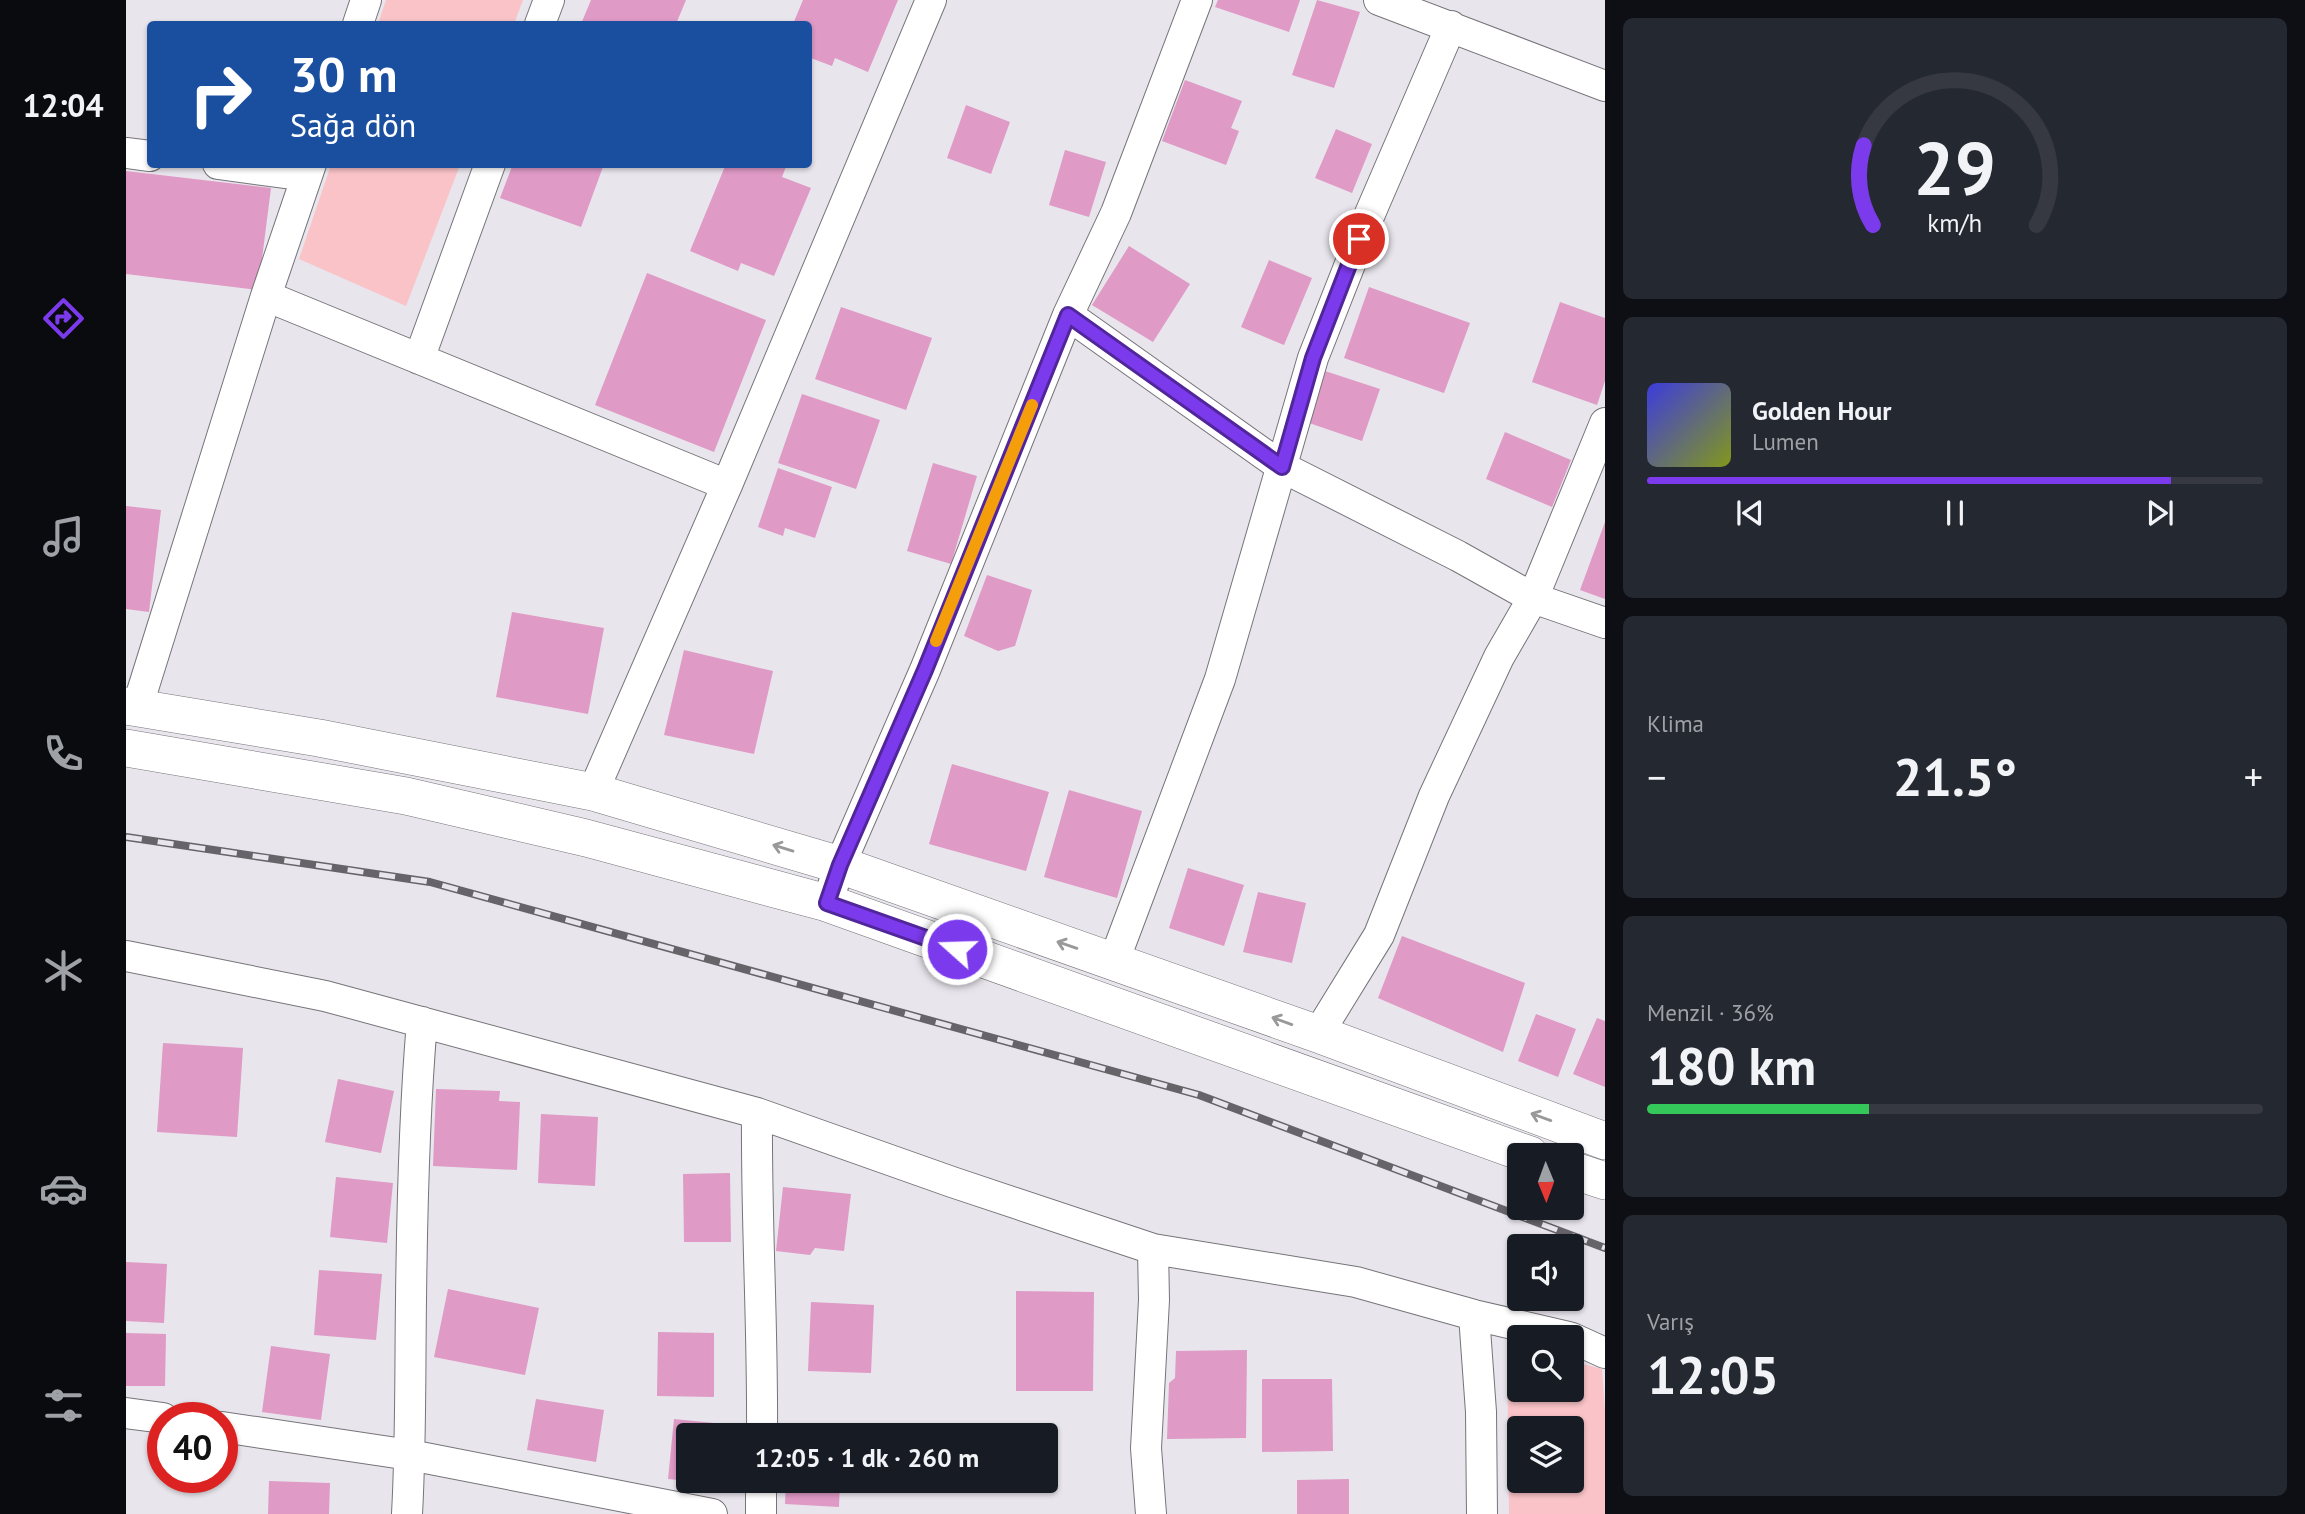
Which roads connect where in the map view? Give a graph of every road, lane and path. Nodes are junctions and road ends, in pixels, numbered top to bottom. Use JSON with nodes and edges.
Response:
{"nodes":[{"id":1,"x":366,"y":0,"type":"edge"},
{"id":2,"x":549,"y":0,"type":"edge"},
{"id":3,"x":931,"y":0,"type":"edge"},
{"id":4,"x":1197,"y":0,"type":"edge"},
{"id":5,"x":1379,"y":0,"type":"edge"},
{"id":6,"x":359,"y":21,"type":"edge"},
{"id":7,"x":541,"y":21,"type":"edge"},
{"id":8,"x":1451,"y":26,"type":"junction"},
{"id":9,"x":1605,"y":86,"type":"edge"},
{"id":10,"x":126,"y":153,"type":"edge"},
{"id":11,"x":147,"y":156,"type":"edge"},
{"id":12,"x":279,"y":168,"type":"edge"},
{"id":13,"x":488,"y":168,"type":"edge"},
{"id":14,"x":309,"y":170,"type":"edge"},
{"id":15,"x":266,"y":296,"type":"junction"},
{"id":16,"x":1068,"y":315,"type":"junction"},
{"id":17,"x":419,"y":359,"type":"junction"},
{"id":18,"x":1605,"y":423,"type":"edge"},
{"id":19,"x":1282,"y":467,"type":"junction"},
{"id":20,"x":727,"y":485,"type":"junction"},
{"id":21,"x":1533,"y":598,"type":"junction"},
{"id":22,"x":1605,"y":623,"type":"edge"},
{"id":23,"x":131,"y":707,"type":"edge"},
{"id":24,"x":126,"y":748,"type":"edge"},
{"id":25,"x":593,"y":792,"type":"junction"},
{"id":26,"x":840,"y":865,"type":"junction"},
{"id":27,"x":827,"y":903,"type":"junction"},
{"id":28,"x":126,"y":956,"type":"edge"},
{"id":29,"x":1114,"y":961,"type":"junction"},
{"id":30,"x":422,"y":1022,"type":"junction"},
{"id":31,"x":1318,"y":1034,"type":"junction"},
{"id":32,"x":757,"y":1113,"type":"junction"},
{"id":33,"x":1605,"y":1141,"type":"edge"},
{"id":34,"x":1507,"y":1147,"type":"edge"},
{"id":35,"x":1584,"y":1174,"type":"edge"},
{"id":36,"x":1605,"y":1181,"type":"edge"},
{"id":37,"x":1153,"y":1249,"type":"junction"},
{"id":38,"x":1474,"y":1315,"type":"junction"},
{"id":39,"x":1518,"y":1325,"type":"edge"},
{"id":40,"x":1584,"y":1343,"type":"edge"},
{"id":41,"x":1605,"y":1353,"type":"edge"},
{"id":42,"x":126,"y":1413,"type":"edge"},
{"id":43,"x":147,"y":1416,"type":"edge"},
{"id":44,"x":762,"y":1423,"type":"edge"},
{"id":45,"x":238,"y":1429,"type":"edge"},
{"id":46,"x":410,"y":1455,"type":"junction"},
{"id":47,"x":761,"y":1493,"type":"edge"},
{"id":48,"x":407,"y":1514,"type":"edge"},
{"id":49,"x":712,"y":1514,"type":"edge"},
{"id":50,"x":761,"y":1514,"type":"edge"},
{"id":51,"x":1151,"y":1514,"type":"edge"},
{"id":52,"x":1482,"y":1514,"type":"edge"}],
"edges":[{"from":1,"to":6,"type":"street"},
{"from":2,"to":7,"type":"street"},
{"from":3,"to":20,"type":"street"},
{"from":4,"to":16,"type":"street"},
{"from":5,"to":8,"type":"street"},
{"from":8,"to":9,"type":"street"},
{"from":8,"to":19,"type":"street"},
{"from":10,"to":11,"type":"street"},
{"from":12,"to":14,"type":"street"},
{"from":13,"to":17,"type":"street"},
{"from":14,"to":15,"type":"street"},
{"from":15,"to":17,"type":"street"},
{"from":15,"to":23,"type":"street"},
{"from":16,"to":19,"type":"street"},
{"from":16,"to":26,"type":"street"},
{"from":17,"to":20,"type":"street"},
{"from":18,"to":21,"type":"street"},
{"from":19,"to":21,"type":"street"},
{"from":19,"to":29,"type":"street"},
{"from":20,"to":25,"type":"street"},
{"from":21,"to":22,"type":"street"},
{"from":21,"to":31,"type":"street"},
{"from":23,"to":25,"type":"street"},
{"from":24,"to":27,"type":"street"},
{"from":26,"to":25,"type":"street","one_way":true},
{"from":26,"to":27,"type":"street"},
{"from":29,"to":26,"type":"street","one_way":true},
{"from":27,"to":34,"type":"street"},
{"from":28,"to":30,"type":"street"},
{"from":31,"to":29,"type":"street","one_way":true},
{"from":30,"to":32,"type":"street"},
{"from":30,"to":46,"type":"street"},
{"from":33,"to":31,"type":"street","one_way":true},
{"from":32,"to":37,"type":"street"},
{"from":32,"to":44,"type":"street"},
{"from":35,"to":36,"type":"street"},
{"from":37,"to":38,"type":"street"},
{"from":37,"to":51,"type":"street"},
{"from":38,"to":39,"type":"street"},
{"from":38,"to":52,"type":"street"},
{"from":40,"to":41,"type":"street"},
{"from":42,"to":43,"type":"street"},
{"from":45,"to":46,"type":"street"},
{"from":46,"to":48,"type":"street"},
{"from":46,"to":49,"type":"street"},
{"from":47,"to":50,"type":"street"}]}
